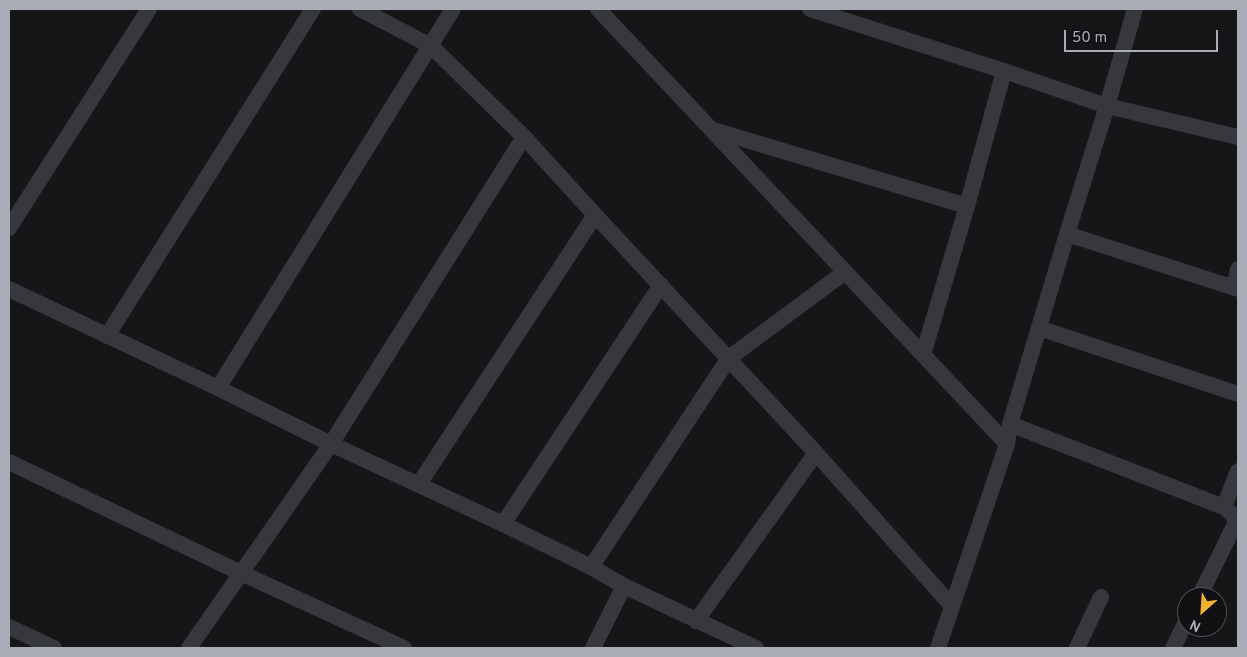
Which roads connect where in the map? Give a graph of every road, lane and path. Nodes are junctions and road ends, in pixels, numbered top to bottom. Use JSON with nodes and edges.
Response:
{"nodes":[{"id":1,"x":149,"y":9,"type":"edge"},
{"id":2,"x":313,"y":9,"type":"edge"},
{"id":3,"x":360,"y":9,"type":"edge"},
{"id":4,"x":453,"y":9,"type":"edge"},
{"id":5,"x":598,"y":9,"type":"edge"},
{"id":6,"x":810,"y":9,"type":"edge"},
{"id":7,"x":1135,"y":9,"type":"edge"},
{"id":8,"x":431,"y":46,"type":"junction"},
{"id":9,"x":1004,"y":71,"type":"junction"},
{"id":10,"x":1107,"y":106,"type":"junction"},
{"id":11,"x":712,"y":130,"type":"junction"},
{"id":12,"x":524,"y":137,"type":"junction"},
{"id":13,"x":1238,"y":137,"type":"edge"},
{"id":14,"x":967,"y":206,"type":"junction"},
{"id":15,"x":595,"y":215,"type":"junction"},
{"id":16,"x":9,"y":228,"type":"edge"},
{"id":17,"x":1067,"y":234,"type":"junction"},
{"id":18,"x":1238,"y":269,"type":"edge"},
{"id":19,"x":845,"y":272,"type":"junction"},
{"id":20,"x":661,"y":285,"type":"junction"},
{"id":21,"x":1236,"y":288,"type":"edge"},
{"id":22,"x":9,"y":289,"type":"edge"},
{"id":23,"x":1039,"y":328,"type":"junction"},
{"id":24,"x":106,"y":336,"type":"junction"},
{"id":25,"x":923,"y":355,"type":"junction"},
{"id":26,"x":729,"y":358,"type":"junction"},
{"id":27,"x":218,"y":388,"type":"junction"},
{"id":28,"x":1238,"y":394,"type":"edge"},
{"id":29,"x":1010,"y":424,"type":"junction"},
{"id":30,"x":331,"y":444,"type":"junction"},
{"id":31,"x":1007,"y":444,"type":"junction"},
{"id":32,"x":816,"y":452,"type":"junction"},
{"id":33,"x":9,"y":462,"type":"edge"},
{"id":34,"x":1238,"y":470,"type":"edge"},
{"id":35,"x":419,"y":484,"type":"junction"},
{"id":36,"x":1224,"y":507,"type":"junction"},
{"id":37,"x":503,"y":524,"type":"junction"},
{"id":38,"x":591,"y":567,"type":"junction"},
{"id":39,"x":242,"y":573,"type":"junction"},
{"id":40,"x":624,"y":586,"type":"junction"},
{"id":41,"x":1203,"y":587,"type":"edge"},
{"id":42,"x":1101,"y":597,"type":"dead end"},
{"id":43,"x":951,"y":605,"type":"junction"},
{"id":44,"x":696,"y":621,"type":"junction"},
{"id":45,"x":9,"y":627,"type":"edge"},
{"id":46,"x":54,"y":648,"type":"edge"},
{"id":47,"x":190,"y":648,"type":"edge"},
{"id":48,"x":404,"y":648,"type":"edge"},
{"id":49,"x":593,"y":648,"type":"edge"},
{"id":50,"x":756,"y":648,"type":"edge"},
{"id":51,"x":938,"y":648,"type":"edge"},
{"id":52,"x":1077,"y":648,"type":"edge"}],
"edges":[{"from":1,"to":16,"type":"street"},
{"from":2,"to":24,"type":"street"},
{"from":3,"to":8,"type":"street"},
{"from":4,"to":8,"type":"street"},
{"from":5,"to":11,"type":"street"},
{"from":6,"to":9,"type":"street"},
{"from":7,"to":10,"type":"street"},
{"from":8,"to":12,"type":"street"},
{"from":8,"to":27,"type":"street"},
{"from":9,"to":10,"type":"street"},
{"from":9,"to":14,"type":"street"},
{"from":10,"to":13,"type":"street"},
{"from":10,"to":17,"type":"street"},
{"from":11,"to":14,"type":"street"},
{"from":11,"to":19,"type":"street"},
{"from":12,"to":15,"type":"street"},
{"from":12,"to":30,"type":"street"},
{"from":14,"to":25,"type":"street"},
{"from":15,"to":20,"type":"street"},
{"from":15,"to":35,"type":"street"},
{"from":17,"to":21,"type":"street"},
{"from":17,"to":23,"type":"street"},
{"from":18,"to":21,"type":"street"},
{"from":19,"to":25,"type":"street"},
{"from":19,"to":26,"type":"street"},
{"from":20,"to":26,"type":"street"},
{"from":20,"to":37,"type":"street"},
{"from":22,"to":24,"type":"street"},
{"from":23,"to":28,"type":"street"},
{"from":23,"to":29,"type":"street"},
{"from":24,"to":27,"type":"street"},
{"from":25,"to":31,"type":"street"},
{"from":26,"to":32,"type":"street"},
{"from":26,"to":38,"type":"street"},
{"from":27,"to":30,"type":"street"},
{"from":29,"to":31,"type":"street"},
{"from":29,"to":36,"type":"street"},
{"from":30,"to":35,"type":"street"},
{"from":30,"to":39,"type":"street"},
{"from":31,"to":43,"type":"street"},
{"from":32,"to":43,"type":"street"},
{"from":32,"to":44,"type":"street"},
{"from":33,"to":39,"type":"street"},
{"from":34,"to":36,"type":"street"},
{"from":35,"to":37,"type":"street"},
{"from":36,"to":41,"type":"street"},
{"from":37,"to":38,"type":"street"},
{"from":38,"to":40,"type":"street"},
{"from":39,"to":47,"type":"street"},
{"from":39,"to":48,"type":"street"},
{"from":40,"to":44,"type":"street"},
{"from":40,"to":49,"type":"street"},
{"from":42,"to":52,"type":"street"},
{"from":43,"to":51,"type":"street"},
{"from":44,"to":50,"type":"street"},
{"from":45,"to":46,"type":"street"}]}
